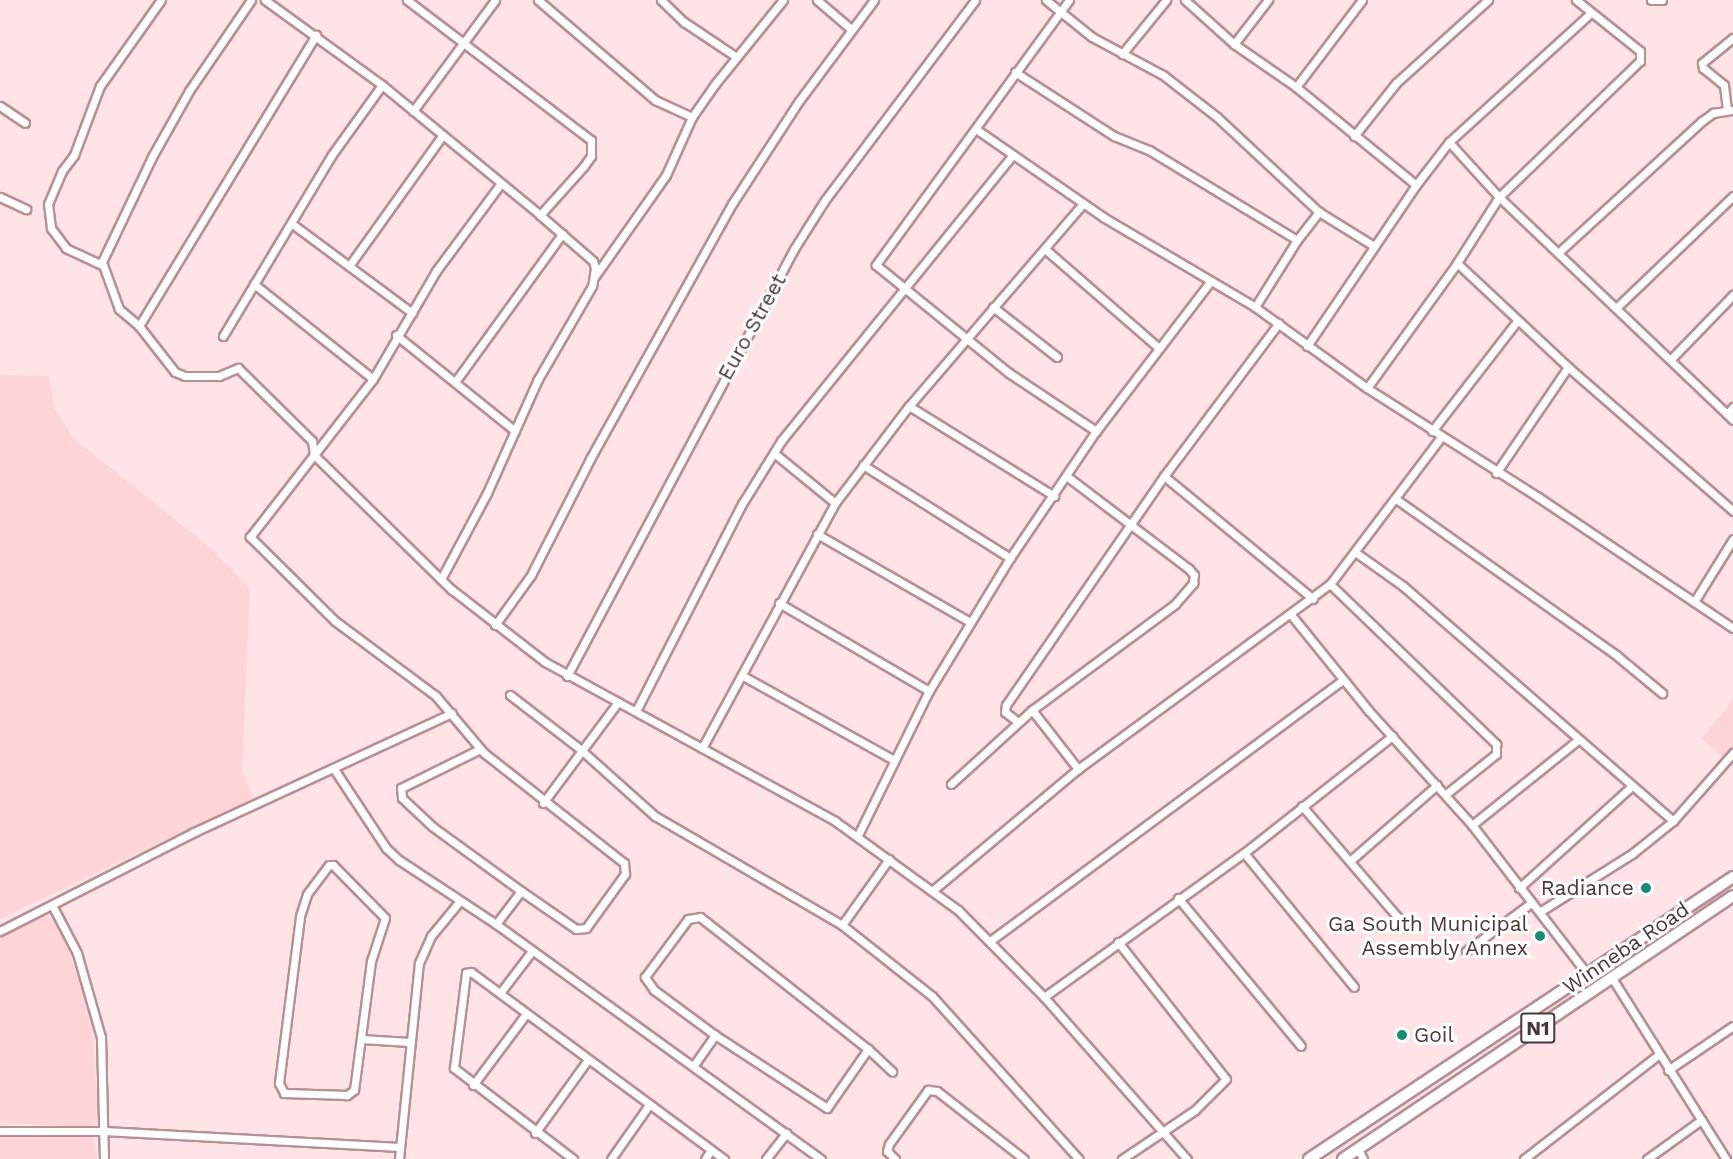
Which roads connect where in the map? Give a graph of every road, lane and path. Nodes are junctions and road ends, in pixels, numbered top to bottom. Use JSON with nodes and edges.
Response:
{"nodes":[{"id":1,"x":161,"y":0,"type":"edge"},
{"id":2,"x":250,"y":0,"type":"edge"},
{"id":3,"x":265,"y":0,"type":"edge"},
{"id":4,"x":407,"y":0,"type":"edge"},
{"id":5,"x":495,"y":0,"type":"edge"},
{"id":6,"x":538,"y":0,"type":"edge"},
{"id":7,"x":661,"y":0,"type":"edge"},
{"id":8,"x":783,"y":0,"type":"edge"},
{"id":9,"x":817,"y":0,"type":"edge"},
{"id":10,"x":874,"y":0,"type":"edge"},
{"id":11,"x":975,"y":0,"type":"edge"},
{"id":12,"x":1046,"y":0,"type":"edge"},
{"id":13,"x":1069,"y":0,"type":"edge"},
{"id":14,"x":1166,"y":0,"type":"edge"},
{"id":15,"x":1185,"y":0,"type":"edge"},
{"id":16,"x":1268,"y":0,"type":"edge"},
{"id":17,"x":1362,"y":0,"type":"edge"},
{"id":18,"x":1488,"y":0,"type":"edge"},
{"id":19,"x":1576,"y":0,"type":"edge"},
{"id":20,"x":1651,"y":0,"type":"edge"},
{"id":21,"x":1662,"y":0,"type":"edge"},
{"id":22,"x":1059,"y":13,"type":"junction"},
{"id":23,"x":1591,"y":13,"type":"junction"},
{"id":24,"x":851,"y":29,"type":"junction"},
{"id":25,"x":316,"y":35,"type":"junction"},
{"id":26,"x":1733,"y":38,"type":"edge"},
{"id":27,"x":460,"y":44,"type":"junction"},
{"id":28,"x":1234,"y":44,"type":"junction"},
{"id":29,"x":1122,"y":54,"type":"junction"},
{"id":30,"x":735,"y":56,"type":"junction"},
{"id":31,"x":1015,"y":72,"type":"junction"},
{"id":32,"x":382,"y":85,"type":"junction"},
{"id":33,"x":1296,"y":87,"type":"junction"},
{"id":34,"x":0,"y":106,"type":"edge"},
{"id":35,"x":1730,"y":110,"type":"edge"},
{"id":36,"x":412,"y":111,"type":"junction"},
{"id":37,"x":692,"y":117,"type":"junction"},
{"id":38,"x":25,"y":123,"type":"dead end"},
{"id":39,"x":976,"y":129,"type":"junction"},
{"id":40,"x":1354,"y":135,"type":"junction"},
{"id":41,"x":442,"y":136,"type":"junction"},
{"id":42,"x":1449,"y":142,"type":"junction"},
{"id":43,"x":1011,"y":157,"type":"junction"},
{"id":44,"x":501,"y":183,"type":"junction"},
{"id":45,"x":1416,"y":184,"type":"junction"},
{"id":46,"x":1733,"y":196,"type":"edge"},
{"id":47,"x":0,"y":197,"type":"edge"},
{"id":48,"x":1499,"y":197,"type":"junction"},
{"id":49,"x":1083,"y":204,"type":"junction"},
{"id":50,"x":26,"y":209,"type":"dead end"},
{"id":51,"x":1319,"y":212,"type":"junction"},
{"id":52,"x":540,"y":215,"type":"junction"},
{"id":53,"x":291,"y":223,"type":"junction"},
{"id":54,"x":562,"y":234,"type":"junction"},
{"id":55,"x":1297,"y":240,"type":"junction"},
{"id":56,"x":1374,"y":246,"type":"junction"},
{"id":57,"x":1045,"y":249,"type":"junction"},
{"id":58,"x":1559,"y":252,"type":"junction"},
{"id":59,"x":1458,"y":263,"type":"junction"},
{"id":60,"x":102,"y":265,"type":"junction"},
{"id":61,"x":349,"y":266,"type":"junction"},
{"id":62,"x":595,"y":276,"type":"junction"},
{"id":63,"x":1210,"y":282,"type":"junction"},
{"id":64,"x":254,"y":284,"type":"junction"},
{"id":65,"x":902,"y":289,"type":"junction"},
{"id":66,"x":1733,"y":295,"type":"edge"},
{"id":67,"x":993,"y":307,"type":"junction"},
{"id":68,"x":1255,"y":307,"type":"junction"},
{"id":69,"x":1616,"y":308,"type":"junction"},
{"id":70,"x":412,"y":313,"type":"junction"},
{"id":71,"x":1517,"y":321,"type":"junction"},
{"id":72,"x":1279,"y":323,"type":"junction"},
{"id":73,"x":139,"y":326,"type":"junction"},
{"id":74,"x":396,"y":335,"type":"junction"},
{"id":75,"x":223,"y":336,"type":"dead end"},
{"id":76,"x":967,"y":340,"type":"junction"},
{"id":77,"x":1307,"y":346,"type":"junction"},
{"id":78,"x":1160,"y":348,"type":"junction"},
{"id":79,"x":1057,"y":357,"type":"dead end"},
{"id":80,"x":1672,"y":358,"type":"junction"},
{"id":81,"x":1568,"y":367,"type":"junction"},
{"id":82,"x":373,"y":379,"type":"junction"},
{"id":83,"x":455,"y":382,"type":"junction"},
{"id":84,"x":1367,"y":388,"type":"junction"},
{"id":85,"x":909,"y":406,"type":"junction"},
{"id":86,"x":1733,"y":407,"type":"edge"},
{"id":87,"x":1727,"y":414,"type":"junction"},
{"id":88,"x":1733,"y":420,"type":"edge"},
{"id":89,"x":516,"y":431,"type":"junction"},
{"id":90,"x":1096,"y":431,"type":"junction"},
{"id":91,"x":1432,"y":431,"type":"junction"},
{"id":92,"x":1441,"y":437,"type":"junction"},
{"id":93,"x":774,"y":453,"type":"junction"},
{"id":94,"x":314,"y":455,"type":"junction"},
{"id":95,"x":863,"y":465,"type":"junction"},
{"id":96,"x":1496,"y":473,"type":"junction"},
{"id":97,"x":1068,"y":477,"type":"junction"},
{"id":98,"x":1164,"y":477,"type":"junction"},
{"id":99,"x":1054,"y":496,"type":"junction"},
{"id":100,"x":1396,"y":500,"type":"junction"},
{"id":101,"x":835,"y":503,"type":"junction"},
{"id":102,"x":1733,"y":511,"type":"edge"},
{"id":103,"x":1132,"y":523,"type":"junction"},
{"id":104,"x":817,"y":534,"type":"junction"},
{"id":105,"x":1733,"y":539,"type":"edge"},
{"id":106,"x":1355,"y":552,"type":"junction"},
{"id":107,"x":1010,"y":558,"type":"junction"},
{"id":108,"x":441,"y":579,"type":"junction"},
{"id":109,"x":1330,"y":584,"type":"junction"},
{"id":110,"x":1313,"y":599,"type":"junction"},
{"id":111,"x":1694,"y":602,"type":"junction"},
{"id":112,"x":779,"y":603,"type":"junction"},
{"id":113,"x":1292,"y":616,"type":"junction"},
{"id":114,"x":970,"y":622,"type":"junction"},
{"id":115,"x":495,"y":625,"type":"junction"},
{"id":116,"x":1733,"y":628,"type":"edge"},
{"id":117,"x":567,"y":676,"type":"junction"},
{"id":118,"x":743,"y":676,"type":"junction"},
{"id":119,"x":1343,"y":680,"type":"junction"},
{"id":120,"x":929,"y":691,"type":"junction"},
{"id":121,"x":1662,"y":693,"type":"dead end"},
{"id":122,"x":510,"y":694,"type":"dead end"},
{"id":123,"x":618,"y":702,"type":"junction"},
{"id":124,"x":1032,"y":710,"type":"junction"},
{"id":125,"x":636,"y":711,"type":"junction"},
{"id":126,"x":452,"y":713,"type":"junction"},
{"id":127,"x":1018,"y":722,"type":"junction"},
{"id":128,"x":1392,"y":736,"type":"junction"},
{"id":129,"x":1579,"y":739,"type":"junction"},
{"id":130,"x":702,"y":748,"type":"junction"},
{"id":131,"x":480,"y":749,"type":"junction"},
{"id":132,"x":580,"y":749,"type":"junction"},
{"id":133,"x":1733,"y":753,"type":"edge"},
{"id":134,"x":894,"y":760,"type":"junction"},
{"id":135,"x":334,"y":769,"type":"junction"},
{"id":136,"x":1078,"y":769,"type":"junction"},
{"id":137,"x":951,"y":784,"type":"dead end"},
{"id":138,"x":1437,"y":785,"type":"junction"},
{"id":139,"x":1632,"y":786,"type":"junction"},
{"id":140,"x":1446,"y":794,"type":"junction"},
{"id":141,"x":543,"y":803,"type":"junction"},
{"id":142,"x":1302,"y":806,"type":"junction"},
{"id":143,"x":1673,"y":821,"type":"junction"},
{"id":144,"x":1472,"y":825,"type":"junction"},
{"id":145,"x":858,"y":835,"type":"junction"},
{"id":146,"x":1244,"y":853,"type":"junction"},
{"id":147,"x":889,"y":859,"type":"junction"},
{"id":148,"x":1352,"y":860,"type":"junction"},
{"id":149,"x":1733,"y":877,"type":"edge"},
{"id":150,"x":1519,"y":888,"type":"junction"},
{"id":151,"x":521,"y":891,"type":"junction"},
{"id":152,"x":932,"y":891,"type":"junction"},
{"id":153,"x":1733,"y":896,"type":"edge"},
{"id":154,"x":1178,"y":898,"type":"junction"},
{"id":155,"x":459,"y":902,"type":"junction"},
{"id":156,"x":1531,"y":903,"type":"junction"},
{"id":157,"x":52,"y":905,"type":"junction"},
{"id":158,"x":1541,"y":911,"type":"junction"},
{"id":159,"x":496,"y":924,"type":"junction"},
{"id":160,"x":842,"y":925,"type":"junction"},
{"id":161,"x":1407,"y":928,"type":"dead end"},
{"id":162,"x":0,"y":931,"type":"edge"},
{"id":163,"x":990,"y":941,"type":"junction"},
{"id":164,"x":1118,"y":942,"type":"junction"},
{"id":165,"x":532,"y":951,"type":"junction"},
{"id":166,"x":1466,"y":951,"type":"dead end"},
{"id":167,"x":1588,"y":975,"type":"junction"},
{"id":168,"x":1612,"y":978,"type":"junction"},
{"id":169,"x":1354,"y":987,"type":"dead end"},
{"id":170,"x":500,"y":993,"type":"junction"},
{"id":171,"x":1044,"y":997,"type":"junction"},
{"id":172,"x":526,"y":1014,"type":"junction"},
{"id":173,"x":1519,"y":1019,"type":"junction"},
{"id":174,"x":1733,"y":1026,"type":"edge"},
{"id":175,"x":1528,"y":1034,"type":"junction"},
{"id":176,"x":715,"y":1035,"type":"junction"},
{"id":177,"x":362,"y":1039,"type":"junction"},
{"id":178,"x":409,"y":1042,"type":"junction"},
{"id":179,"x":1301,"y":1046,"type":"dead end"},
{"id":180,"x":868,"y":1049,"type":"junction"},
{"id":181,"x":1658,"y":1055,"type":"junction"},
{"id":182,"x":587,"y":1061,"type":"junction"},
{"id":183,"x":694,"y":1065,"type":"junction"},
{"id":184,"x":1668,"y":1070,"type":"junction"},
{"id":185,"x":892,"y":1071,"type":"dead end"},
{"id":186,"x":473,"y":1085,"type":"junction"},
{"id":187,"x":649,"y":1105,"type":"junction"},
{"id":188,"x":1701,"y":1120,"type":"junction"},
{"id":189,"x":0,"y":1131,"type":"edge"},
{"id":190,"x":104,"y":1131,"type":"junction"},
{"id":191,"x":1163,"y":1132,"type":"junction"},
{"id":192,"x":535,"y":1133,"type":"junction"},
{"id":193,"x":786,"y":1133,"type":"junction"},
{"id":194,"x":1347,"y":1134,"type":"junction"},
{"id":195,"x":399,"y":1147,"type":"junction"},
{"id":196,"x":1358,"y":1149,"type":"junction"},
{"id":197,"x":711,"y":1150,"type":"junction"},
{"id":198,"x":1532,"y":1152,"type":"junction"},
{"id":199,"x":104,"y":1159,"type":"edge"},
{"id":200,"x":399,"y":1159,"type":"edge"},
{"id":201,"x":573,"y":1159,"type":"edge"},
{"id":202,"x":611,"y":1159,"type":"edge"},
{"id":203,"x":705,"y":1159,"type":"edge"},
{"id":204,"x":724,"y":1159,"type":"edge"},
{"id":205,"x":766,"y":1159,"type":"edge"},
{"id":206,"x":821,"y":1159,"type":"edge"},
{"id":207,"x":895,"y":1159,"type":"edge"},
{"id":208,"x":1024,"y":1159,"type":"edge"},
{"id":209,"x":1079,"y":1159,"type":"edge"},
{"id":210,"x":1122,"y":1159,"type":"edge"},
{"id":211,"x":1186,"y":1159,"type":"edge"},
{"id":212,"x":1309,"y":1159,"type":"edge"},
{"id":213,"x":1343,"y":1159,"type":"edge"},
{"id":214,"x":1363,"y":1159,"type":"edge"},
{"id":215,"x":1524,"y":1159,"type":"edge"},
{"id":216,"x":1538,"y":1159,"type":"edge"},
{"id":217,"x":1647,"y":1159,"type":"edge"},
{"id":218,"x":1726,"y":1159,"type":"edge"}],
"edges":[{"from":1,"to":60,"type":"street"},
{"from":2,"to":60,"type":"street"},
{"from":3,"to":25,"type":"street"},
{"from":4,"to":27,"type":"street"},
{"from":5,"to":27,"type":"street"},
{"from":6,"to":37,"type":"street"},
{"from":7,"to":30,"type":"street"},
{"from":8,"to":30,"type":"street"},
{"from":9,"to":24,"type":"street"},
{"from":10,"to":24,"type":"street"},
{"from":11,"to":117,"type":"street","name":"Euro Street"},
{"from":12,"to":22,"type":"street"},
{"from":13,"to":22,"type":"street"},
{"from":14,"to":29,"type":"street"},
{"from":15,"to":28,"type":"street"},
{"from":16,"to":28,"type":"street"},
{"from":17,"to":33,"type":"street"},
{"from":18,"to":40,"type":"street"},
{"from":19,"to":23,"type":"street"},
{"from":20,"to":21,"type":"street"},
{"from":22,"to":29,"type":"street"},
{"from":22,"to":31,"type":"street"},
{"from":23,"to":42,"type":"street"},
{"from":23,"to":48,"type":"street"},
{"from":24,"to":115,"type":"street"},
{"from":25,"to":32,"type":"street"},
{"from":25,"to":73,"type":"street"},
{"from":26,"to":35,"type":"street"},
{"from":27,"to":36,"type":"street"},
{"from":27,"to":52,"type":"street"},
{"from":28,"to":33,"type":"street"},
{"from":29,"to":51,"type":"street"},
{"from":30,"to":37,"type":"street"},
{"from":31,"to":39,"type":"street"},
{"from":31,"to":55,"type":"street"},
{"from":32,"to":36,"type":"street"},
{"from":32,"to":53,"type":"street"},
{"from":33,"to":40,"type":"street"},
{"from":34,"to":38,"type":"street"},
{"from":35,"to":58,"type":"street"},
{"from":36,"to":41,"type":"street"},
{"from":37,"to":62,"type":"street"},
{"from":39,"to":43,"type":"street"},
{"from":39,"to":65,"type":"street"},
{"from":40,"to":45,"type":"street"},
{"from":41,"to":44,"type":"street"},
{"from":41,"to":61,"type":"street"},
{"from":42,"to":45,"type":"street"},
{"from":42,"to":48,"type":"street"},
{"from":43,"to":49,"type":"street"},
{"from":43,"to":65,"type":"street"},
{"from":44,"to":52,"type":"street"},
{"from":44,"to":70,"type":"street"},
{"from":45,"to":56,"type":"street"},
{"from":46,"to":69,"type":"street"},
{"from":47,"to":50,"type":"street"},
{"from":48,"to":58,"type":"street"},
{"from":48,"to":59,"type":"street"},
{"from":49,"to":57,"type":"street"},
{"from":49,"to":63,"type":"street"},
{"from":51,"to":55,"type":"street"},
{"from":51,"to":56,"type":"street"},
{"from":52,"to":54,"type":"street"},
{"from":53,"to":61,"type":"street"},
{"from":53,"to":64,"type":"street"},
{"from":54,"to":62,"type":"street"},
{"from":54,"to":83,"type":"street"},
{"from":55,"to":68,"type":"street"},
{"from":56,"to":77,"type":"street"},
{"from":57,"to":67,"type":"street"},
{"from":57,"to":78,"type":"street"},
{"from":58,"to":69,"type":"street"},
{"from":59,"to":71,"type":"street"},
{"from":59,"to":84,"type":"street"},
{"from":60,"to":73,"type":"street"},
{"from":61,"to":70,"type":"street"},
{"from":62,"to":89,"type":"street"},
{"from":63,"to":68,"type":"street"},
{"from":63,"to":78,"type":"street"},
{"from":64,"to":75,"type":"street"},
{"from":64,"to":82,"type":"street"},
{"from":65,"to":76,"type":"street"},
{"from":65,"to":93,"type":"street"},
{"from":66,"to":80,"type":"street"},
{"from":67,"to":76,"type":"street"},
{"from":67,"to":79,"type":"street"},
{"from":68,"to":72,"type":"street"},
{"from":69,"to":80,"type":"street"},
{"from":70,"to":74,"type":"street"},
{"from":71,"to":81,"type":"street"},
{"from":71,"to":91,"type":"street"},
{"from":72,"to":77,"type":"street"},
{"from":72,"to":98,"type":"street"},
{"from":73,"to":94,"type":"street"},
{"from":74,"to":82,"type":"street"},
{"from":74,"to":83,"type":"street"},
{"from":76,"to":85,"type":"street"},
{"from":76,"to":90,"type":"street"},
{"from":77,"to":84,"type":"street"},
{"from":78,"to":90,"type":"street"},
{"from":80,"to":87,"type":"street"},
{"from":81,"to":96,"type":"street"},
{"from":81,"to":102,"type":"street"},
{"from":82,"to":94,"type":"street"},
{"from":83,"to":89,"type":"street"},
{"from":84,"to":91,"type":"street"},
{"from":85,"to":95,"type":"street"},
{"from":85,"to":99,"type":"street"},
{"from":86,"to":87,"type":"street"},
{"from":87,"to":88,"type":"street"},
{"from":89,"to":108,"type":"street"},
{"from":90,"to":97,"type":"street"},
{"from":91,"to":92,"type":"street"},
{"from":92,"to":96,"type":"street"},
{"from":92,"to":100,"type":"street"},
{"from":93,"to":101,"type":"street"},
{"from":93,"to":125,"type":"street"},
{"from":94,"to":108,"type":"street"},
{"from":94,"to":126,"type":"street"},
{"from":95,"to":101,"type":"street"},
{"from":95,"to":107,"type":"street"},
{"from":96,"to":111,"type":"street"},
{"from":97,"to":99,"type":"street"},
{"from":97,"to":103,"type":"street"},
{"from":98,"to":103,"type":"street"},
{"from":98,"to":110,"type":"street"},
{"from":99,"to":107,"type":"street"},
{"from":100,"to":106,"type":"street"},
{"from":100,"to":121,"type":"street"},
{"from":101,"to":104,"type":"street"},
{"from":103,"to":124,"type":"street"},
{"from":103,"to":127,"type":"street"},
{"from":104,"to":112,"type":"street"},
{"from":104,"to":114,"type":"street"},
{"from":105,"to":111,"type":"street"},
{"from":106,"to":109,"type":"street"},
{"from":106,"to":129,"type":"street"},
{"from":107,"to":114,"type":"street"},
{"from":108,"to":115,"type":"street"},
{"from":109,"to":110,"type":"street"},
{"from":109,"to":140,"type":"street"},
{"from":110,"to":113,"type":"street"},
{"from":111,"to":116,"type":"street"},
{"from":112,"to":118,"type":"street"},
{"from":112,"to":120,"type":"street"},
{"from":113,"to":119,"type":"street"},
{"from":113,"to":136,"type":"street"},
{"from":114,"to":120,"type":"street"},
{"from":115,"to":117,"type":"street"},
{"from":117,"to":123,"type":"street"},
{"from":118,"to":130,"type":"street"},
{"from":118,"to":134,"type":"street"},
{"from":119,"to":128,"type":"street"},
{"from":119,"to":163,"type":"street"},
{"from":120,"to":134,"type":"street"},
{"from":122,"to":132,"type":"street"},
{"from":123,"to":125,"type":"street"},
{"from":123,"to":132,"type":"street"},
{"from":124,"to":127,"type":"street"},
{"from":124,"to":136,"type":"street"},
{"from":125,"to":130,"type":"street"},
{"from":126,"to":131,"type":"street"},
{"from":126,"to":135,"type":"street"},
{"from":127,"to":137,"type":"street"},
{"from":128,"to":138,"type":"street"},
{"from":128,"to":142,"type":"street"},
{"from":129,"to":139,"type":"street"},
{"from":129,"to":144,"type":"street"},
{"from":130,"to":145,"type":"street"},
{"from":131,"to":141,"type":"street"},
{"from":131,"to":151,"type":"street"},
{"from":132,"to":141,"type":"street"},
{"from":132,"to":160,"type":"street"},
{"from":133,"to":143,"type":"street"},
{"from":134,"to":145,"type":"street"},
{"from":135,"to":155,"type":"street"},
{"from":135,"to":157,"type":"street"},
{"from":136,"to":152,"type":"street"},
{"from":138,"to":140,"type":"street"},
{"from":138,"to":148,"type":"street"},
{"from":139,"to":143,"type":"street"},
{"from":139,"to":150,"type":"street"},
{"from":140,"to":144,"type":"street"},
{"from":141,"to":151,"type":"street"},
{"from":142,"to":146,"type":"street"},
{"from":142,"to":148,"type":"street"},
{"from":143,"to":158,"type":"street"},
{"from":144,"to":150,"type":"street"},
{"from":145,"to":147,"type":"street"},
{"from":146,"to":154,"type":"street"},
{"from":146,"to":169,"type":"street"},
{"from":147,"to":152,"type":"street"},
{"from":147,"to":160,"type":"street"},
{"from":148,"to":161,"type":"street"},
{"from":149,"to":167,"type":"highway","name":"Winneba Road","number":"N1"},
{"from":150,"to":156,"type":"street"},
{"from":151,"to":159,"type":"street"},
{"from":152,"to":163,"type":"street"},
{"from":153,"to":168,"type":"highway","name":"Winneba Road","number":"N1"},
{"from":154,"to":164,"type":"street"},
{"from":154,"to":179,"type":"street"},
{"from":155,"to":159,"type":"street"},
{"from":155,"to":178,"type":"street"},
{"from":156,"to":158,"type":"street"},
{"from":156,"to":166,"type":"street"},
{"from":157,"to":162,"type":"street"},
{"from":157,"to":190,"type":"street"},
{"from":158,"to":167,"type":"street"},
{"from":159,"to":165,"type":"street"},
{"from":160,"to":209,"type":"street"},
{"from":163,"to":171,"type":"street"},
{"from":164,"to":171,"type":"street"},
{"from":164,"to":191,"type":"street"},
{"from":165,"to":170,"type":"street"},
{"from":165,"to":183,"type":"street"},
{"from":167,"to":173,"type":"highway","name":"Winneba Road","number":"N1"},
{"from":168,"to":175,"type":"highway","name":"Winneba Road","number":"N1"},
{"from":168,"to":181,"type":"street"},
{"from":170,"to":172,"type":"street"},
{"from":170,"to":186,"type":"street"},
{"from":171,"to":191,"type":"street"},
{"from":172,"to":182,"type":"street"},
{"from":172,"to":186,"type":"street"},
{"from":173,"to":175,"type":"highway"},
{"from":173,"to":194,"type":"highway","name":"Winneba Road","number":"N1"},
{"from":174,"to":184,"type":"street"},
{"from":175,"to":196,"type":"highway","name":"Winneba Road","number":"N1"},
{"from":176,"to":180,"type":"street"},
{"from":176,"to":180,"type":"street"},
{"from":176,"to":183,"type":"street"},
{"from":177,"to":177,"type":"street"},
{"from":177,"to":178,"type":"street"},
{"from":178,"to":195,"type":"street"},
{"from":180,"to":185,"type":"street"},
{"from":181,"to":184,"type":"street"},
{"from":181,"to":198,"type":"street"},
{"from":182,"to":187,"type":"street"},
{"from":182,"to":192,"type":"street"},
{"from":183,"to":193,"type":"street"},
{"from":184,"to":188,"type":"street"},
{"from":186,"to":192,"type":"street"},
{"from":187,"to":197,"type":"street"},
{"from":187,"to":202,"type":"street"},
{"from":188,"to":217,"type":"street"},
{"from":188,"to":218,"type":"street"},
{"from":189,"to":190,"type":"street"},
{"from":190,"to":195,"type":"street"},
{"from":190,"to":199,"type":"street"},
{"from":191,"to":210,"type":"street"},
{"from":191,"to":211,"type":"street"},
{"from":192,"to":201,"type":"street"},
{"from":193,"to":205,"type":"street"},
{"from":193,"to":206,"type":"street"},
{"from":194,"to":212,"type":"highway","name":"Winneba Road","number":"N1"},
{"from":194,"to":213,"type":"highway"},
{"from":195,"to":200,"type":"street"},
{"from":196,"to":213,"type":"highway","name":"Winneba Road","number":"N1"},
{"from":196,"to":214,"type":"street"},
{"from":197,"to":203,"type":"street"},
{"from":197,"to":204,"type":"street"},
{"from":198,"to":215,"type":"street"},
{"from":198,"to":216,"type":"street"},
{"from":207,"to":208,"type":"street"}]}
